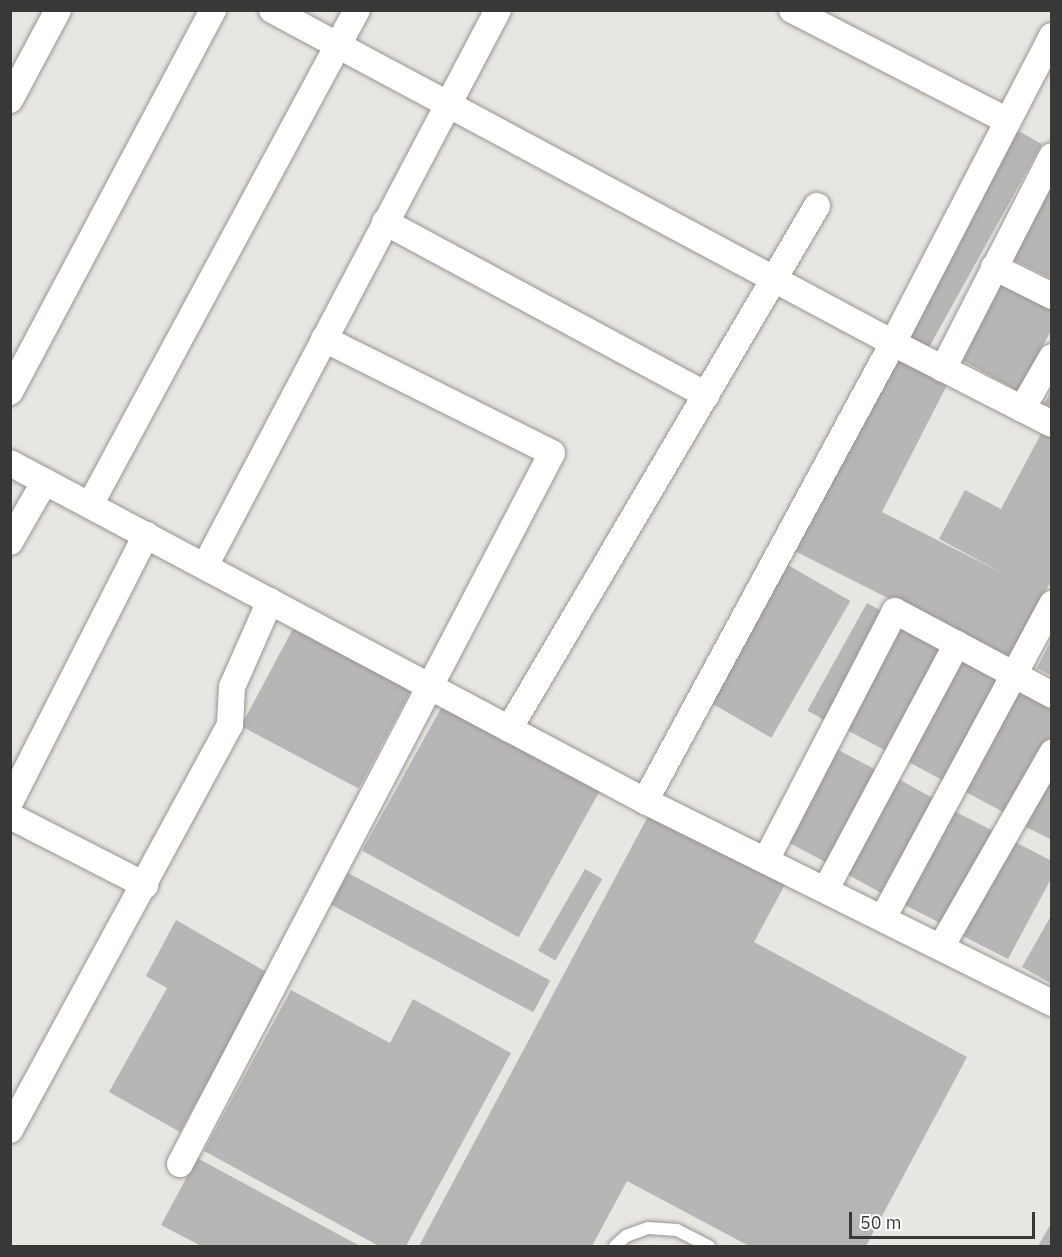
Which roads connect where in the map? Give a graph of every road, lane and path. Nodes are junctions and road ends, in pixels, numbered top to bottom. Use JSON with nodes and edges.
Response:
{"nodes":[{"id":1,"x":58,"y":10,"type":"edge"},
{"id":2,"x":213,"y":10,"type":"edge"},
{"id":3,"x":272,"y":10,"type":"edge"},
{"id":4,"x":357,"y":10,"type":"edge"},
{"id":5,"x":498,"y":10,"type":"edge"},
{"id":6,"x":792,"y":10,"type":"edge"},
{"id":7,"x":1052,"y":36,"type":"edge"},
{"id":8,"x":338,"y":46,"type":"junction"},
{"id":9,"x":10,"y":100,"type":"edge"},
{"id":10,"x":447,"y":104,"type":"junction"},
{"id":11,"x":1008,"y":120,"type":"junction"},
{"id":12,"x":1052,"y":156,"type":"edge"},
{"id":13,"x":817,"y":206,"type":"dead end"},
{"id":14,"x":385,"y":222,"type":"junction"},
{"id":15,"x":994,"y":267,"type":"junction"},
{"id":16,"x":774,"y":280,"type":"junction"},
{"id":17,"x":1052,"y":296,"type":"edge"},
{"id":18,"x":324,"y":339,"type":"junction"},
{"id":19,"x":893,"y":344,"type":"junction"},
{"id":20,"x":1052,"y":357,"type":"edge"},
{"id":21,"x":943,"y":369,"type":"junction"},
{"id":22,"x":10,"y":392,"type":"edge"},
{"id":23,"x":706,"y":395,"type":"junction"},
{"id":24,"x":1022,"y":409,"type":"junction"},
{"id":25,"x":1052,"y":424,"type":"edge"},
{"id":26,"x":10,"y":463,"type":"edge"},
{"id":27,"x":45,"y":481,"type":"junction"},
{"id":28,"x":90,"y":505,"type":"junction"},
{"id":29,"x":146,"y":535,"type":"junction"},
{"id":30,"x":10,"y":542,"type":"edge"},
{"id":31,"x":205,"y":566,"type":"junction"},
{"id":32,"x":270,"y":601,"type":"junction"},
{"id":33,"x":1052,"y":604,"type":"edge"},
{"id":34,"x":957,"y":644,"type":"junction"},
{"id":35,"x":1014,"y":674,"type":"junction"},
{"id":36,"x":428,"y":686,"type":"junction"},
{"id":37,"x":1052,"y":695,"type":"edge"},
{"id":38,"x":509,"y":729,"type":"junction"},
{"id":39,"x":1052,"y":753,"type":"edge"},
{"id":40,"x":645,"y":801,"type":"junction"},
{"id":41,"x":10,"y":802,"type":"edge"},
{"id":42,"x":10,"y":816,"type":"edge"},
{"id":43,"x":766,"y":860,"type":"junction"},
{"id":44,"x":145,"y":885,"type":"junction"},
{"id":45,"x":826,"y":889,"type":"junction"},
{"id":46,"x":883,"y":918,"type":"junction"},
{"id":47,"x":941,"y":947,"type":"junction"},
{"id":48,"x":1052,"y":1003,"type":"edge"},
{"id":49,"x":10,"y":1130,"type":"edge"},
{"id":50,"x":180,"y":1164,"type":"dead end"},
{"id":51,"x":615,"y":1246,"type":"edge"},
{"id":52,"x":709,"y":1246,"type":"edge"}],
"edges":[{"from":1,"to":9,"type":"street"},
{"from":2,"to":22,"type":"street"},
{"from":3,"to":8,"type":"street"},
{"from":4,"to":8,"type":"street"},
{"from":5,"to":10,"type":"street"},
{"from":6,"to":11,"type":"street"},
{"from":7,"to":11,"type":"street"},
{"from":8,"to":10,"type":"street"},
{"from":8,"to":28,"type":"street"},
{"from":10,"to":14,"type":"street"},
{"from":10,"to":16,"type":"street"},
{"from":11,"to":19,"type":"street"},
{"from":12,"to":15,"type":"street"},
{"from":13,"to":16,"type":"street"},
{"from":14,"to":18,"type":"street"},
{"from":14,"to":23,"type":"street"},
{"from":15,"to":17,"type":"street"},
{"from":15,"to":21,"type":"street"},
{"from":16,"to":19,"type":"street"},
{"from":16,"to":23,"type":"street"},
{"from":18,"to":31,"type":"street"},
{"from":18,"to":36,"type":"street"},
{"from":19,"to":21,"type":"street"},
{"from":19,"to":40,"type":"street"},
{"from":20,"to":24,"type":"street"},
{"from":21,"to":24,"type":"street"},
{"from":23,"to":38,"type":"street"},
{"from":24,"to":25,"type":"street"},
{"from":26,"to":27,"type":"street"},
{"from":27,"to":28,"type":"street"},
{"from":27,"to":30,"type":"street"},
{"from":28,"to":29,"type":"street"},
{"from":29,"to":31,"type":"street"},
{"from":29,"to":41,"type":"street"},
{"from":31,"to":32,"type":"street"},
{"from":32,"to":36,"type":"street"},
{"from":32,"to":44,"type":"street"},
{"from":33,"to":35,"type":"street"},
{"from":34,"to":35,"type":"street"},
{"from":34,"to":43,"type":"street"},
{"from":34,"to":45,"type":"street"},
{"from":35,"to":37,"type":"street"},
{"from":35,"to":46,"type":"street"},
{"from":36,"to":38,"type":"street"},
{"from":36,"to":50,"type":"street"},
{"from":38,"to":40,"type":"street"},
{"from":39,"to":47,"type":"street"},
{"from":40,"to":43,"type":"street"},
{"from":42,"to":44,"type":"street"},
{"from":43,"to":45,"type":"street"},
{"from":44,"to":49,"type":"street"},
{"from":45,"to":46,"type":"street"},
{"from":46,"to":47,"type":"street"},
{"from":47,"to":48,"type":"street"},
{"from":51,"to":52,"type":"lane"}]}
